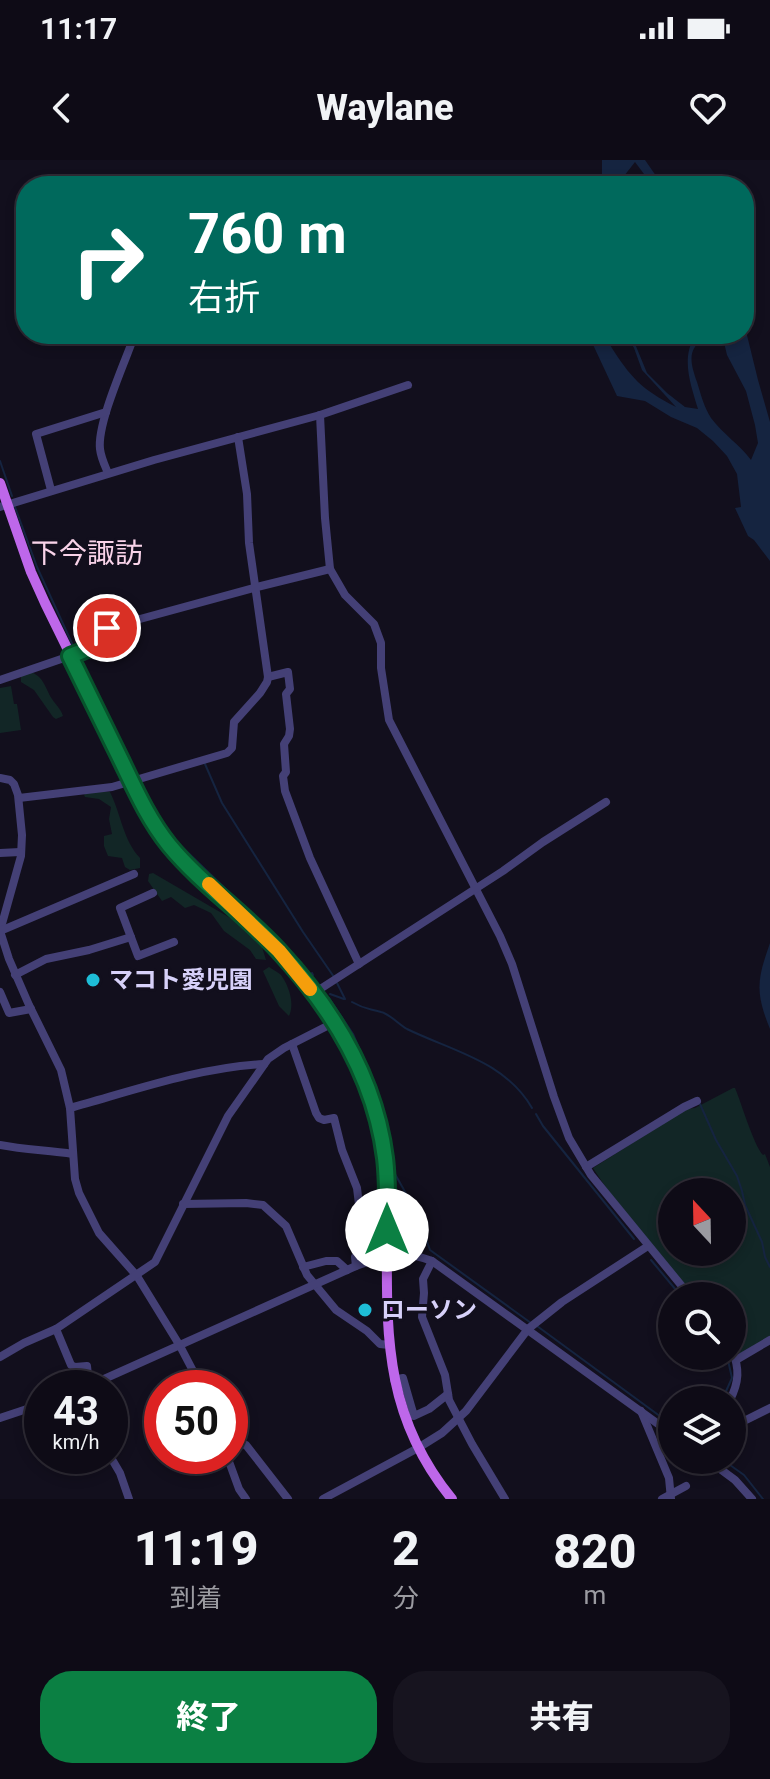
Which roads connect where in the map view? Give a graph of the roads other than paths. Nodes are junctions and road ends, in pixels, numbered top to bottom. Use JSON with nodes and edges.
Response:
{"nodes":[{"id":1,"x":131,"y":344,"type":"edge"},
{"id":2,"x":408,"y":385,"type":"dead end"},
{"id":3,"x":106,"y":412,"type":"junction"},
{"id":4,"x":320,"y":415,"type":"junction"},
{"id":5,"x":238,"y":437,"type":"junction"},
{"id":6,"x":108,"y":473,"type":"junction"},
{"id":7,"x":0,"y":483,"type":"edge"},
{"id":8,"x":51,"y":490,"type":"junction"},
{"id":9,"x":4,"y":505,"type":"edge"},
{"id":10,"x":330,"y":569,"type":"junction"},
{"id":11,"x":257,"y":587,"type":"junction"},
{"id":12,"x":70,"y":656,"type":"junction"},
{"id":13,"x":268,"y":677,"type":"junction"},
{"id":14,"x":0,"y":680,"type":"edge"},
{"id":15,"x":0,"y":778,"type":"edge"},
{"id":16,"x":132,"y":782,"type":"junction"},
{"id":17,"x":19,"y":798,"type":"junction"},
{"id":18,"x":606,"y":802,"type":"dead end"},
{"id":19,"x":20,"y":852,"type":"junction"},
{"id":20,"x":0,"y":853,"type":"edge"},
{"id":21,"x":134,"y":874,"type":"dead end"},
{"id":22,"x":476,"y":888,"type":"junction"},
{"id":23,"x":153,"y":893,"type":"dead end"},
{"id":24,"x":0,"y":931,"type":"edge"},
{"id":25,"x":131,"y":937,"type":"junction"},
{"id":26,"x":174,"y":942,"type":"dead end"},
{"id":27,"x":4,"y":961,"type":"edge"},
{"id":28,"x":359,"y":964,"type":"junction"},
{"id":29,"x":15,"y":975,"type":"junction"},
{"id":30,"x":0,"y":992,"type":"edge"},
{"id":31,"x":314,"y":993,"type":"junction"},
{"id":32,"x":31,"y":1009,"type":"junction"},
{"id":33,"x":335,"y":1022,"type":"junction"},
{"id":34,"x":292,"y":1044,"type":"junction"},
{"id":35,"x":264,"y":1064,"type":"junction"},
{"id":36,"x":697,"y":1101,"type":"dead end"},
{"id":37,"x":70,"y":1108,"type":"junction"},
{"id":38,"x":0,"y":1145,"type":"edge"},
{"id":39,"x":73,"y":1154,"type":"junction"},
{"id":40,"x":586,"y":1167,"type":"junction"},
{"id":41,"x":183,"y":1204,"type":"junction"},
{"id":42,"x":648,"y":1246,"type":"junction"},
{"id":43,"x":387,"y":1255,"type":"junction"},
{"id":44,"x":432,"y":1261,"type":"junction"},
{"id":45,"x":303,"y":1267,"type":"junction"},
{"id":46,"x":351,"y":1268,"type":"junction"},
{"id":47,"x":137,"y":1276,"type":"junction"},
{"id":48,"x":678,"y":1282,"type":"edge"},
{"id":49,"x":317,"y":1285,"type":"junction"},
{"id":50,"x":56,"y":1329,"type":"junction"},
{"id":51,"x":528,"y":1329,"type":"junction"},
{"id":52,"x":770,"y":1340,"type":"edge"},
{"id":53,"x":389,"y":1345,"type":"junction"},
{"id":54,"x":180,"y":1346,"type":"junction"},
{"id":55,"x":746,"y":1354,"type":"edge"},
{"id":56,"x":0,"y":1357,"type":"edge"},
{"id":57,"x":87,"y":1370,"type":"edge"},
{"id":58,"x":126,"y":1370,"type":"edge"},
{"id":59,"x":193,"y":1370,"type":"edge"},
{"id":60,"x":394,"y":1380,"type":"junction"},
{"id":61,"x":448,"y":1394,"type":"junction"},
{"id":62,"x":770,"y":1408,"type":"edge"},
{"id":63,"x":24,"y":1410,"type":"edge"},
{"id":64,"x":641,"y":1410,"type":"junction"},
{"id":65,"x":0,"y":1418,"type":"edge"},
{"id":66,"x":458,"y":1418,"type":"junction"},
{"id":67,"x":746,"y":1420,"type":"edge"},
{"id":68,"x":658,"y":1423,"type":"edge"},
{"id":69,"x":248,"y":1448,"type":"edge"},
{"id":70,"x":418,"y":1448,"type":"junction"},
{"id":71,"x":120,"y":1474,"type":"edge"},
{"id":72,"x":234,"y":1474,"type":"edge"},
{"id":73,"x":727,"y":1474,"type":"edge"},
{"id":74,"x":686,"y":1486,"type":"dead end"},
{"id":75,"x":668,"y":1498,"type":"edge"},
{"id":76,"x":129,"y":1499,"type":"edge"},
{"id":77,"x":246,"y":1499,"type":"edge"},
{"id":78,"x":288,"y":1499,"type":"edge"},
{"id":79,"x":323,"y":1499,"type":"edge"},
{"id":80,"x":452,"y":1499,"type":"edge"},
{"id":81,"x":505,"y":1499,"type":"edge"},
{"id":82,"x":752,"y":1499,"type":"edge"}],
"edges":[{"from":1,"to":3,"type":"street"},
{"from":2,"to":4,"type":"street"},
{"from":3,"to":6,"type":"street"},
{"from":3,"to":8,"type":"street"},
{"from":4,"to":5,"type":"street"},
{"from":4,"to":10,"type":"street"},
{"from":5,"to":6,"type":"street"},
{"from":5,"to":11,"type":"street"},
{"from":6,"to":8,"type":"street"},
{"from":7,"to":9,"type":"main road"},
{"from":8,"to":9,"type":"street"},
{"from":9,"to":12,"type":"main road"},
{"from":10,"to":11,"type":"street"},
{"from":10,"to":22,"type":"street"},
{"from":11,"to":12,"type":"street"},
{"from":11,"to":13,"type":"street"},
{"from":12,"to":14,"type":"street"},
{"from":12,"to":16,"type":"main road"},
{"from":13,"to":16,"type":"street"},
{"from":13,"to":28,"type":"street"},
{"from":15,"to":17,"type":"street"},
{"from":16,"to":17,"type":"street"},
{"from":16,"to":31,"type":"main road"},
{"from":17,"to":19,"type":"street"},
{"from":18,"to":22,"type":"street"},
{"from":19,"to":20,"type":"street"},
{"from":19,"to":24,"type":"street"},
{"from":21,"to":24,"type":"street"},
{"from":22,"to":28,"type":"street"},
{"from":22,"to":40,"type":"street"},
{"from":23,"to":25,"type":"street"},
{"from":24,"to":27,"type":"street"},
{"from":25,"to":26,"type":"street"},
{"from":25,"to":29,"type":"street"},
{"from":27,"to":29,"type":"street"},
{"from":28,"to":31,"type":"street"},
{"from":29,"to":32,"type":"street"},
{"from":30,"to":32,"type":"street"},
{"from":31,"to":33,"type":"main road"},
{"from":32,"to":37,"type":"street"},
{"from":33,"to":34,"type":"street"},
{"from":33,"to":43,"type":"main road"},
{"from":34,"to":35,"type":"street"},
{"from":34,"to":46,"type":"street"},
{"from":35,"to":37,"type":"street"},
{"from":35,"to":41,"type":"street"},
{"from":36,"to":40,"type":"street"},
{"from":37,"to":39,"type":"street"},
{"from":38,"to":39,"type":"street"},
{"from":39,"to":47,"type":"street"},
{"from":40,"to":42,"type":"street"},
{"from":41,"to":45,"type":"street"},
{"from":41,"to":47,"type":"street"},
{"from":42,"to":48,"type":"street"},
{"from":42,"to":51,"type":"street"},
{"from":43,"to":44,"type":"street"},
{"from":43,"to":46,"type":"street"},
{"from":43,"to":53,"type":"main road"},
{"from":44,"to":51,"type":"street"},
{"from":44,"to":61,"type":"street"},
{"from":45,"to":46,"type":"street"},
{"from":45,"to":49,"type":"street"},
{"from":46,"to":49,"type":"street"},
{"from":47,"to":50,"type":"street"},
{"from":47,"to":54,"type":"street"},
{"from":49,"to":53,"type":"street"},
{"from":49,"to":54,"type":"street"},
{"from":50,"to":56,"type":"street"},
{"from":50,"to":57,"type":"street"},
{"from":51,"to":64,"type":"street"},
{"from":51,"to":66,"type":"street"},
{"from":52,"to":55,"type":"street"},
{"from":53,"to":60,"type":"main road"},
{"from":54,"to":58,"type":"street"},
{"from":54,"to":59,"type":"street"},
{"from":60,"to":61,"type":"street"},
{"from":60,"to":70,"type":"main road"},
{"from":61,"to":66,"type":"street"},
{"from":62,"to":67,"type":"street"},
{"from":63,"to":65,"type":"street"},
{"from":64,"to":68,"type":"street"},
{"from":64,"to":75,"type":"street"},
{"from":66,"to":70,"type":"street"},
{"from":66,"to":81,"type":"street"},
{"from":69,"to":78,"type":"street"},
{"from":70,"to":79,"type":"street"},
{"from":70,"to":80,"type":"main road"},
{"from":71,"to":76,"type":"street"},
{"from":72,"to":77,"type":"street"},
{"from":73,"to":82,"type":"street"},
{"from":74,"to":75,"type":"street"}]}
